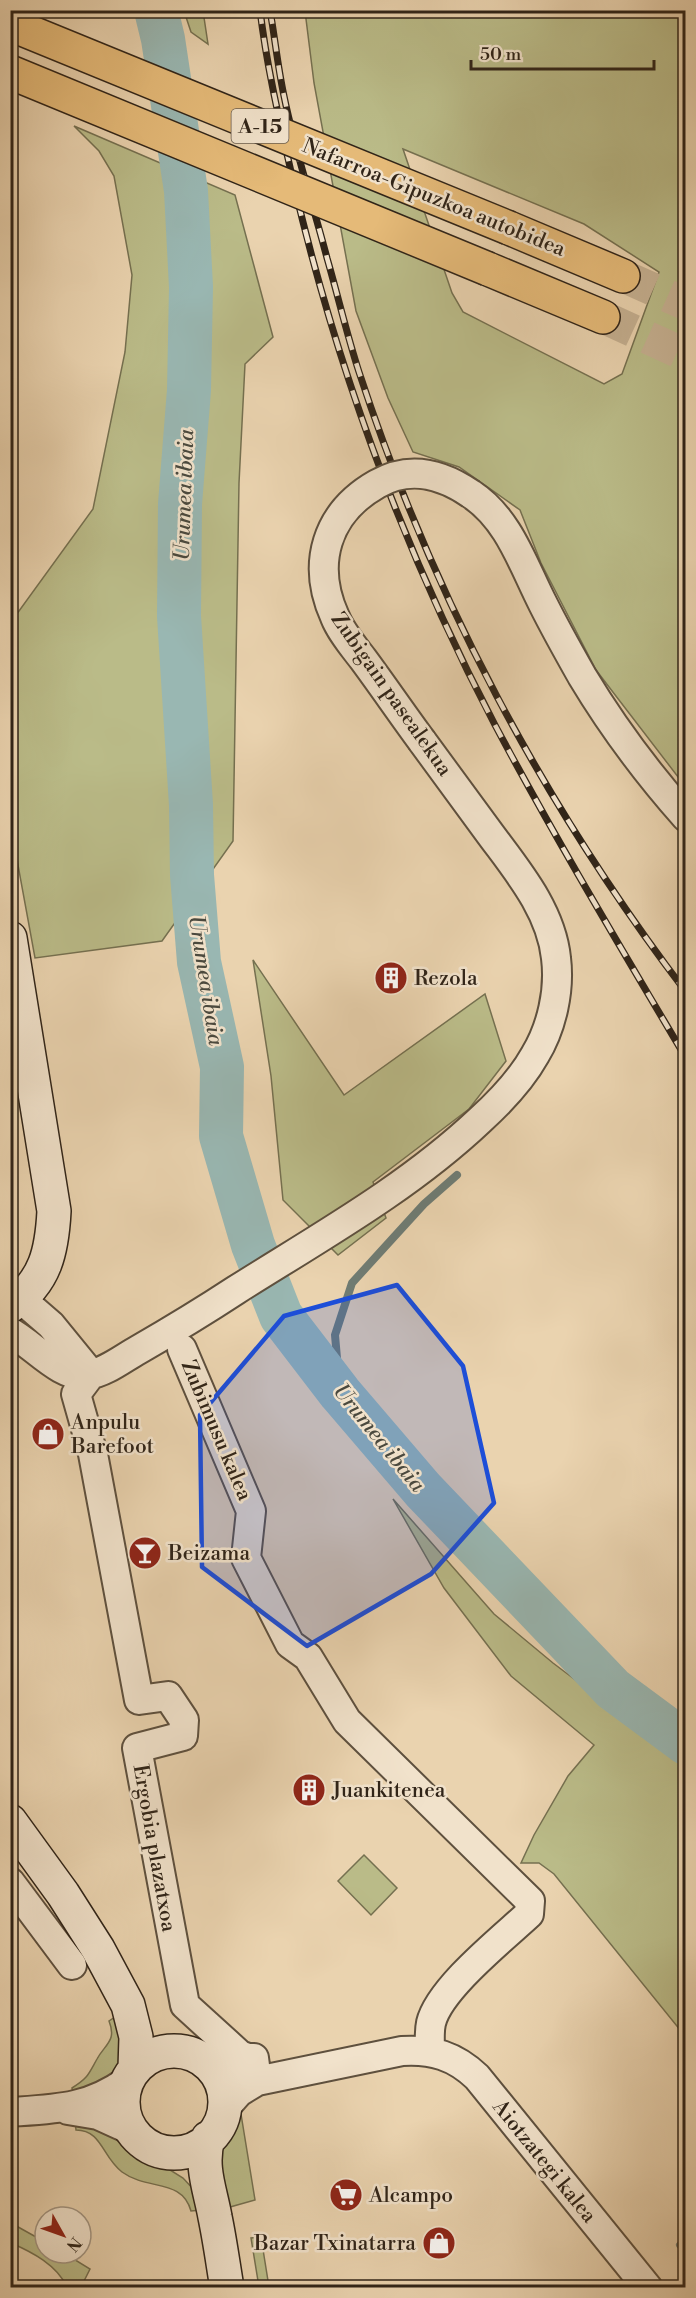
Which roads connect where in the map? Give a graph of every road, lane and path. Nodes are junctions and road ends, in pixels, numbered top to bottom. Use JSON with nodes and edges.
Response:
{"nodes":[{"id":1,"x":10,"y":24,"type":"edge"},
{"id":2,"x":10,"y":72,"type":"edge"},
{"id":3,"x":623,"y":276,"type":"tunnel mouth"},
{"id":4,"x":603,"y":317,"type":"tunnel mouth"},
{"id":5,"x":686,"y":817,"type":"edge"},
{"id":6,"x":10,"y":938,"type":"edge"},
{"id":7,"x":16,"y":1302,"type":"edge"},
{"id":8,"x":10,"y":1332,"type":"edge"},
{"id":9,"x":182,"y":1349,"type":"dead end"},
{"id":10,"x":91,"y":1374,"type":"junction"},
{"id":11,"x":10,"y":1821,"type":"edge"},
{"id":12,"x":10,"y":1882,"type":"edge"},
{"id":13,"x":72,"y":1965,"type":"dead end"},
{"id":14,"x":128,"y":2005,"type":"junction"},
{"id":15,"x":180,"y":2051,"type":"junction"},
{"id":16,"x":430,"y":2051,"type":"junction"},
{"id":17,"x":217,"y":2074,"type":"junction"},
{"id":18,"x":131,"y":2075,"type":"junction"},
{"id":19,"x":257,"y":2081,"type":"junction"},
{"id":20,"x":63,"y":2109,"type":"junction"},
{"id":21,"x":224,"y":2109,"type":"junction"},
{"id":22,"x":10,"y":2112,"type":"edge"},
{"id":23,"x":131,"y":2130,"type":"junction"},
{"id":24,"x":208,"y":2139,"type":"junction"},
{"id":25,"x":174,"y":2152,"type":"junction"},
{"id":26,"x":206,"y":2181,"type":"junction"},
{"id":27,"x":227,"y":2288,"type":"edge"},
{"id":28,"x":648,"y":2288,"type":"edge"}],
"edges":[{"from":1,"to":3,"type":"highway","name":"Nafarroa-Gipuzkoa autobidea","number":"A-15","bridge":true},
{"from":2,"to":4,"type":"highway","number":"A-15","bridge":true},
{"from":5,"to":10,"type":"street","name":"Zubigain pasealekua","bridge":true},
{"from":6,"to":7,"type":"main road"},
{"from":7,"to":10,"type":"street"},
{"from":8,"to":10,"type":"street"},
{"from":9,"to":16,"type":"street","name":"Zubimusu kalea"},
{"from":10,"to":19,"type":"street","name":"Ergobia plazatxoa"},
{"from":11,"to":14,"type":"main road"},
{"from":12,"to":13,"type":"street"},
{"from":14,"to":15,"type":"main road"},
{"from":14,"to":18,"type":"main road"},
{"from":15,"to":17,"type":"main road"},
{"from":15,"to":18,"type":"main road"},
{"from":16,"to":19,"type":"street","name":"Aiotzategi kalea"},
{"from":16,"to":28,"type":"street","name":"Aiotzategi kalea"},
{"from":17,"to":19,"type":"street","name":"Aiotzategi kalea"},
{"from":17,"to":21,"type":"main road"},
{"from":18,"to":20,"type":"street"},
{"from":18,"to":23,"type":"main road"},
{"from":19,"to":21,"type":"street","name":"Aiotzategi kalea"},
{"from":20,"to":22,"type":"street"},
{"from":20,"to":23,"type":"street"},
{"from":21,"to":24,"type":"main road"},
{"from":23,"to":25,"type":"main road"},
{"from":24,"to":25,"type":"main road"},
{"from":24,"to":26,"type":"main road"},
{"from":25,"to":26,"type":"main road"},
{"from":26,"to":27,"type":"main road"}]}
